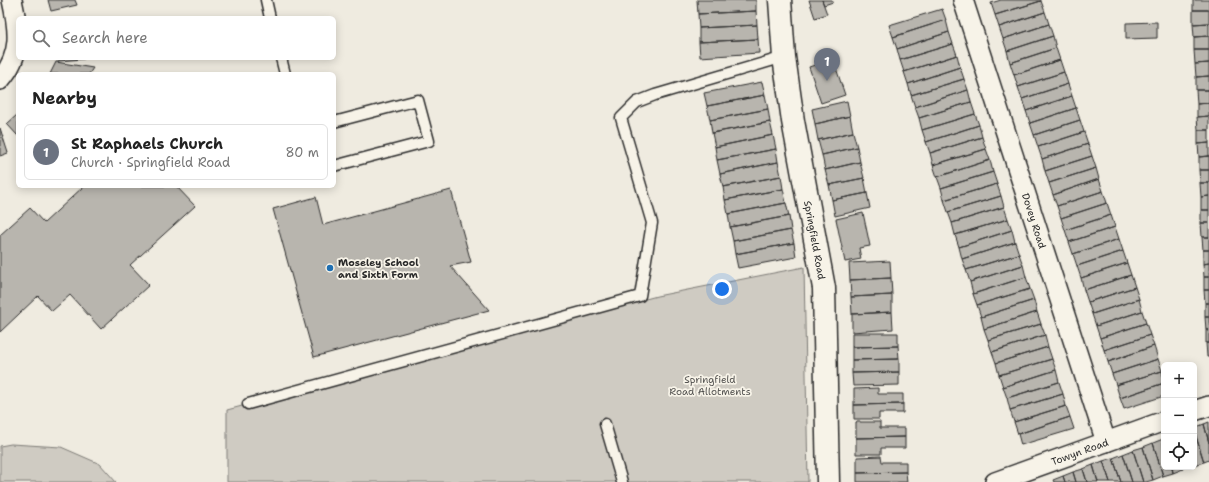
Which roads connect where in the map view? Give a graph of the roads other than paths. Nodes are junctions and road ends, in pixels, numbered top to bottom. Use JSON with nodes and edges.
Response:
{"nodes":[{"id":1,"x":12,"y":0,"type":"edge"},
{"id":2,"x":266,"y":0,"type":"edge"},
{"id":3,"x":780,"y":0,"type":"edge"},
{"id":4,"x":963,"y":0,"type":"edge"},
{"id":5,"x":270,"y":16,"type":"edge"},
{"id":6,"x":16,"y":18,"type":"edge"},
{"id":7,"x":16,"y":50,"type":"edge"},
{"id":8,"x":784,"y":57,"type":"junction"},
{"id":9,"x":282,"y":60,"type":"edge"},
{"id":10,"x":284,"y":72,"type":"edge"},
{"id":11,"x":0,"y":80,"type":"edge"},
{"id":12,"x":336,"y":121,"type":"edge"},
{"id":13,"x":336,"y":165,"type":"edge"},
{"id":14,"x":248,"y":404,"type":"dead end"},
{"id":15,"x":1209,"y":406,"type":"edge"},
{"id":16,"x":1197,"y":410,"type":"edge"},
{"id":17,"x":1161,"y":423,"type":"edge"},
{"id":18,"x":605,"y":424,"type":"dead end"},
{"id":19,"x":1106,"y":442,"type":"junction"},
{"id":20,"x":622,"y":482,"type":"edge"},
{"id":21,"x":828,"y":482,"type":"edge"},
{"id":22,"x":995,"y":482,"type":"edge"}],
"edges":[{"from":1,"to":6,"type":"street"},
{"from":2,"to":5,"type":"lane"},
{"from":3,"to":8,"type":"street","name":"Springfield Road"},
{"from":4,"to":19,"type":"street","name":"Dovey Road"},
{"from":7,"to":11,"type":"street"},
{"from":8,"to":14,"type":"lane"},
{"from":8,"to":21,"type":"street","name":"Springfield Road"},
{"from":9,"to":10,"type":"lane"},
{"from":12,"to":13,"type":"lane"},
{"from":15,"to":16,"type":"street"},
{"from":17,"to":19,"type":"street","name":"Towyn Road"},
{"from":18,"to":20,"type":"lane"},
{"from":19,"to":22,"type":"street","name":"Towyn Road"}]}
